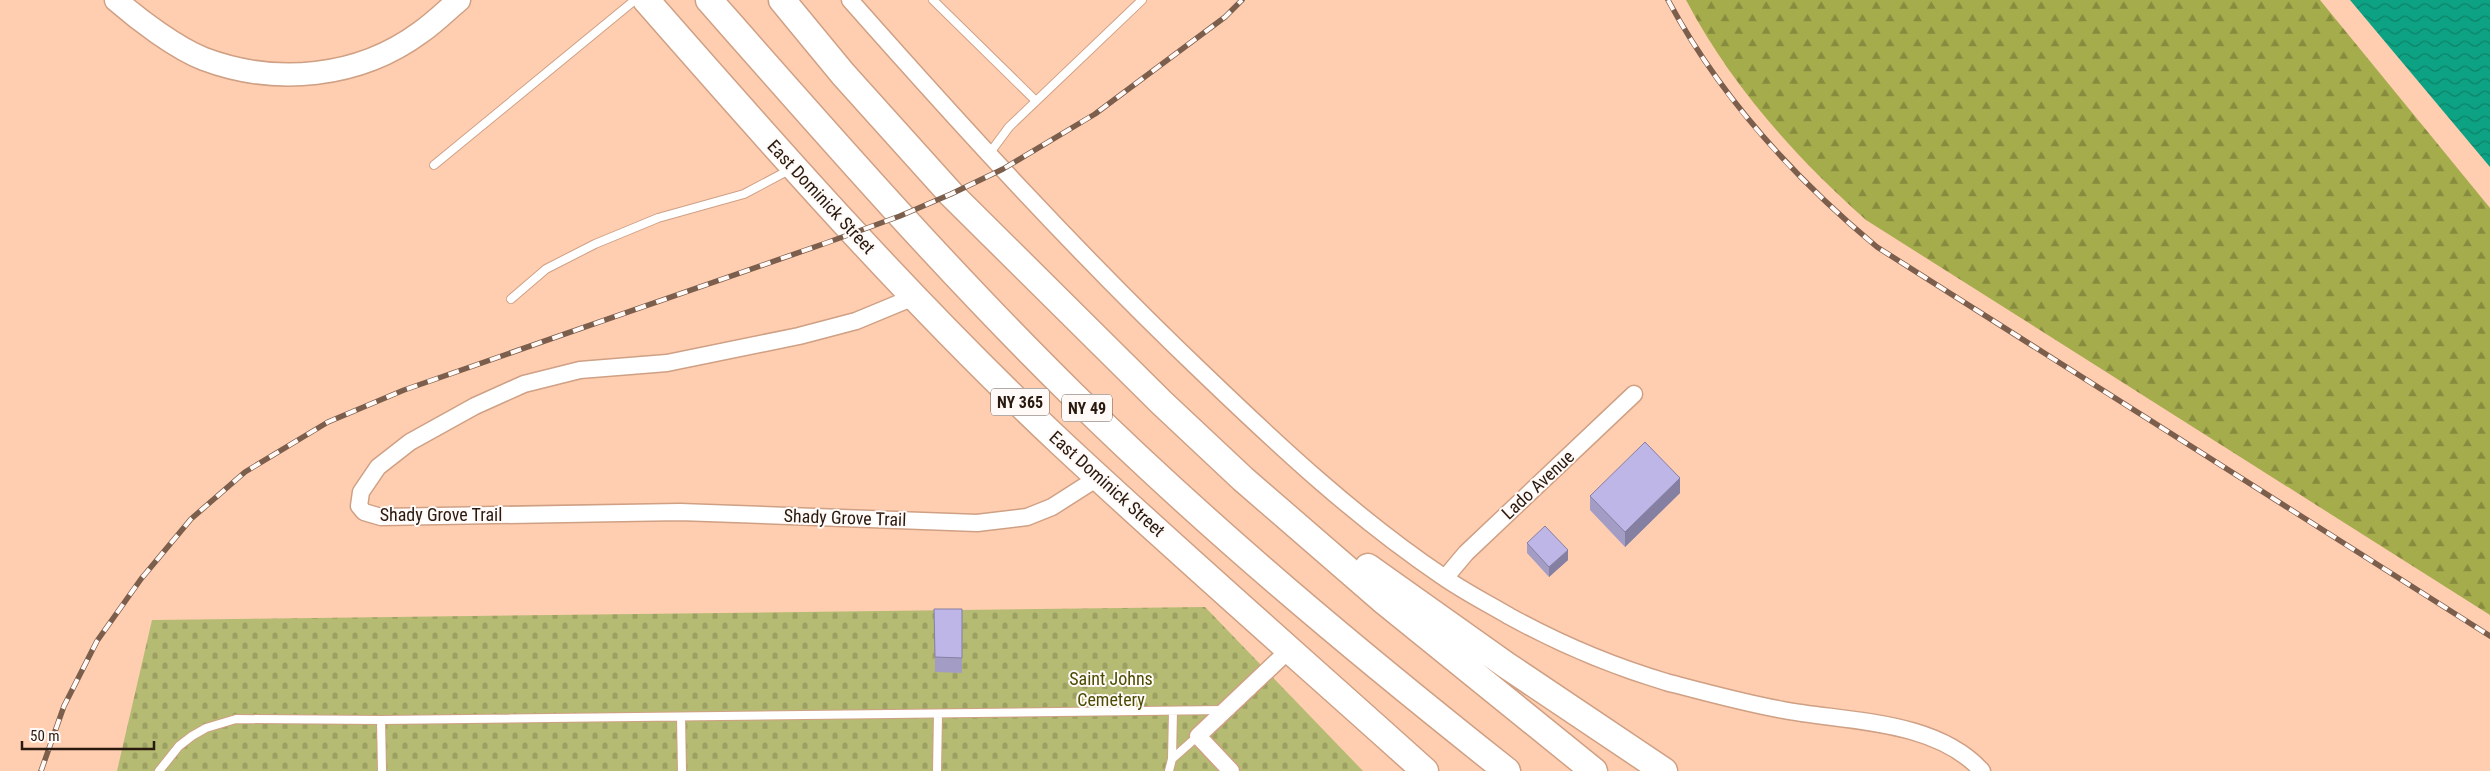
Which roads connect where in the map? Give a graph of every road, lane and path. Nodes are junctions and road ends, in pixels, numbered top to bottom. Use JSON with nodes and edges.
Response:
{"nodes":[{"id":1,"x":116,"y":0,"type":"edge"},
{"id":2,"x":459,"y":0,"type":"edge"},
{"id":3,"x":635,"y":0,"type":"edge"},
{"id":4,"x":646,"y":0,"type":"edge"},
{"id":5,"x":709,"y":0,"type":"edge"},
{"id":6,"x":782,"y":0,"type":"edge"},
{"id":7,"x":850,"y":0,"type":"edge"},
{"id":8,"x":932,"y":0,"type":"edge"},
{"id":9,"x":1142,"y":0,"type":"edge"},
{"id":10,"x":1036,"y":101,"type":"junction"},
{"id":11,"x":988,"y":154,"type":"junction"},
{"id":12,"x":434,"y":164,"type":"dead end"},
{"id":13,"x":793,"y":168,"type":"junction"},
{"id":14,"x":914,"y":297,"type":"junction"},
{"id":15,"x":511,"y":299,"type":"dead end"},
{"id":16,"x":1634,"y":394,"type":"dead end"},
{"id":17,"x":1099,"y":477,"type":"junction"},
{"id":18,"x":1243,"y":479,"type":"junction"},
{"id":19,"x":1445,"y":578,"type":"junction"},
{"id":20,"x":1290,"y":649,"type":"junction"},
{"id":21,"x":1224,"y":710,"type":"junction"},
{"id":22,"x":1174,"y":711,"type":"junction"},
{"id":23,"x":938,"y":714,"type":"junction"},
{"id":24,"x":680,"y":717,"type":"junction"},
{"id":25,"x":381,"y":720,"type":"junction"},
{"id":26,"x":1198,"y":736,"type":"junction"},
{"id":27,"x":1172,"y":759,"type":"junction"},
{"id":28,"x":160,"y":771,"type":"edge"},
{"id":29,"x":382,"y":771,"type":"edge"},
{"id":30,"x":682,"y":771,"type":"edge"},
{"id":31,"x":937,"y":771,"type":"edge"},
{"id":32,"x":1170,"y":771,"type":"edge"},
{"id":33,"x":1231,"y":771,"type":"edge"},
{"id":34,"x":1425,"y":771,"type":"edge"},
{"id":35,"x":1507,"y":771,"type":"edge"},
{"id":36,"x":1594,"y":771,"type":"edge"},
{"id":37,"x":1664,"y":771,"type":"edge"},
{"id":38,"x":1982,"y":771,"type":"edge"}],
"edges":[{"from":1,"to":2,"type":"main road"},
{"from":3,"to":12,"type":"lane"},
{"from":4,"to":13,"type":"highway","name":"East Dominick Street","number":"NY 365"},
{"from":5,"to":35,"type":"highway","number":"NY 49"},
{"from":6,"to":18,"type":"highway"},
{"from":7,"to":11,"type":"street"},
{"from":8,"to":10,"type":"lane"},
{"from":9,"to":10,"type":"lane"},
{"from":10,"to":11,"type":"lane"},
{"from":11,"to":19,"type":"street"},
{"from":13,"to":14,"type":"highway","name":"East Dominick Street","number":"NY 365"},
{"from":13,"to":15,"type":"lane"},
{"from":14,"to":17,"type":"highway","name":"East Dominick Street","number":"NY 365"},
{"from":14,"to":17,"type":"street","name":"Shady Grove Trail"},
{"from":16,"to":19,"type":"street","name":"Lado Avenue"},
{"from":17,"to":20,"type":"highway","name":"East Dominick Street","number":"NY 365"},
{"from":18,"to":36,"type":"highway"},
{"from":18,"to":37,"type":"highway"},
{"from":19,"to":38,"type":"street"},
{"from":20,"to":21,"type":"street"},
{"from":20,"to":34,"type":"highway","name":"East Dominick Street","number":"NY 365"},
{"from":21,"to":22,"type":"lane"},
{"from":21,"to":26,"type":"street"},
{"from":22,"to":23,"type":"lane"},
{"from":22,"to":27,"type":"lane"},
{"from":23,"to":24,"type":"lane"},
{"from":23,"to":31,"type":"lane"},
{"from":24,"to":25,"type":"lane"},
{"from":24,"to":30,"type":"lane"},
{"from":25,"to":28,"type":"lane"},
{"from":25,"to":29,"type":"lane"},
{"from":26,"to":27,"type":"lane"},
{"from":26,"to":33,"type":"street"},
{"from":27,"to":32,"type":"lane"}]}
